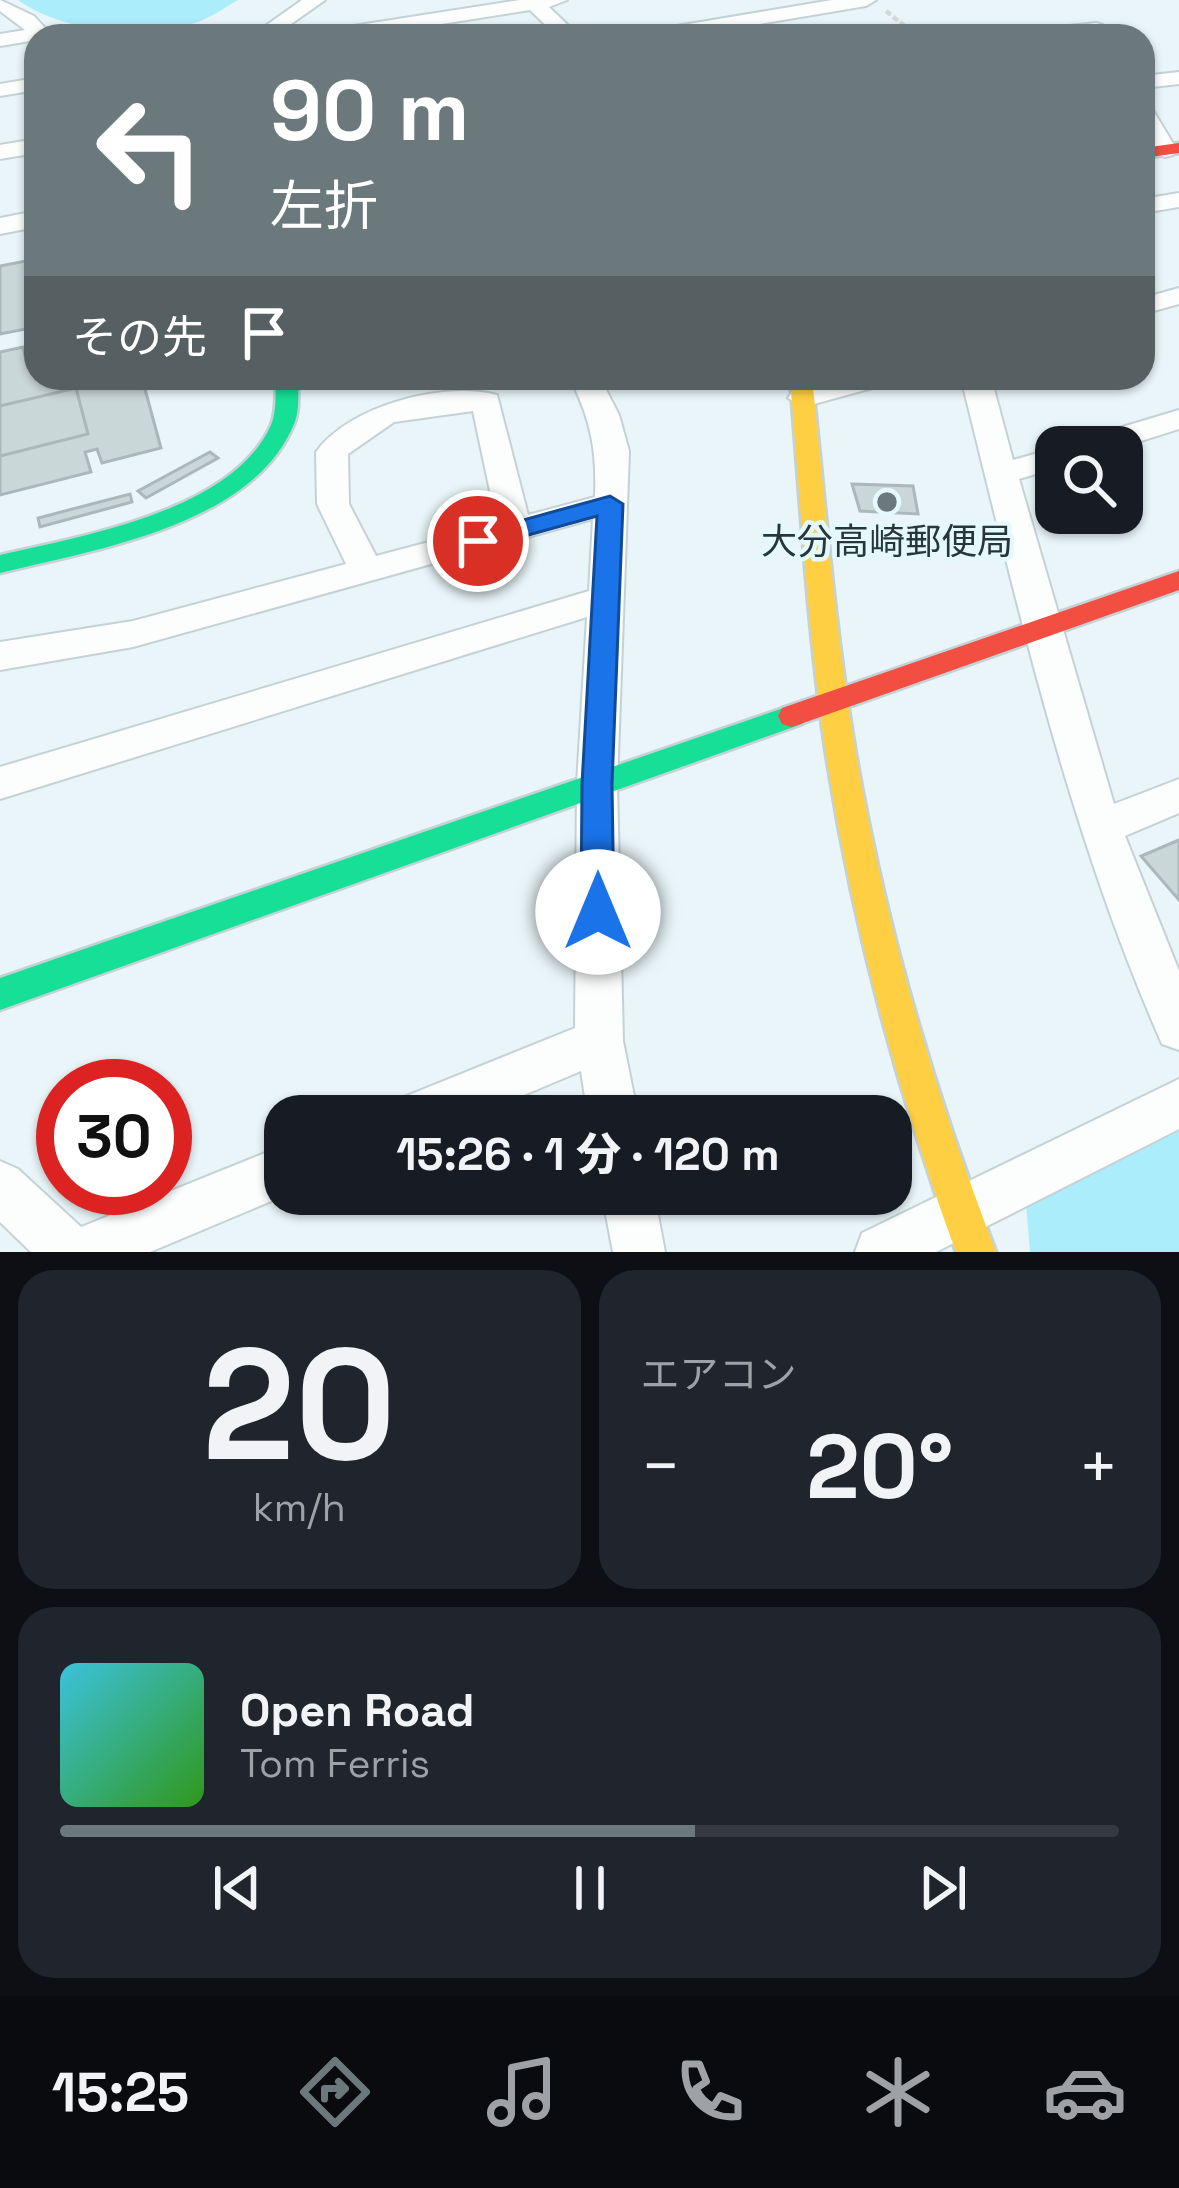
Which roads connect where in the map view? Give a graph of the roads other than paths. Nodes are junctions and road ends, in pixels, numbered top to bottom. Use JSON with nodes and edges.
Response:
{"nodes":[{"id":1,"x":315,"y":0,"type":"edge"},
{"id":2,"x":409,"y":0,"type":"edge"},
{"id":3,"x":557,"y":0,"type":"edge"},
{"id":4,"x":532,"y":2,"type":"edge"},
{"id":5,"x":871,"y":2,"type":"edge"},
{"id":6,"x":0,"y":3,"type":"edge"},
{"id":7,"x":425,"y":20,"type":"junction"},
{"id":8,"x":26,"y":24,"type":"edge"},
{"id":9,"x":279,"y":24,"type":"edge"},
{"id":10,"x":400,"y":24,"type":"edge"},
{"id":11,"x":556,"y":24,"type":"edge"},
{"id":12,"x":730,"y":24,"type":"edge"},
{"id":13,"x":287,"y":390,"type":"edge"},
{"id":14,"x":592,"y":390,"type":"edge"},
{"id":15,"x":802,"y":390,"type":"edge"},
{"id":16,"x":980,"y":390,"type":"edge"},
{"id":17,"x":1179,"y":419,"type":"edge"},
{"id":18,"x":1143,"y":430,"type":"edge"},
{"id":19,"x":1035,"y":464,"type":"edge"},
{"id":20,"x":1005,"y":473,"type":"junction"},
{"id":21,"x":610,"y":504,"type":"junction"},
{"id":22,"x":515,"y":530,"type":"junction"},
{"id":23,"x":0,"y":564,"type":"edge"},
{"id":24,"x":367,"y":572,"type":"junction"},
{"id":25,"x":1179,"y":580,"type":"edge"},
{"id":26,"x":606,"y":598,"type":"junction"},
{"id":27,"x":1043,"y":628,"type":"junction"},
{"id":28,"x":0,"y":656,"type":"edge"},
{"id":29,"x":835,"y":701,"type":"junction"},
{"id":30,"x":0,"y":783,"type":"edge"},
{"id":31,"x":597,"y":784,"type":"junction"},
{"id":32,"x":1179,"y":796,"type":"edge"},
{"id":33,"x":1102,"y":826,"type":"junction"},
{"id":34,"x":0,"y":994,"type":"edge"},
{"id":35,"x":1179,"y":1028,"type":"edge"},
{"id":36,"x":599,"y":1041,"type":"junction"},
{"id":37,"x":467,"y":1095,"type":"edge"},
{"id":38,"x":609,"y":1095,"type":"edge"},
{"id":39,"x":1179,"y":1103,"type":"edge"},
{"id":40,"x":264,"y":1179,"type":"edge"},
{"id":41,"x":0,"y":1187,"type":"edge"},
{"id":42,"x":632,"y":1215,"type":"edge"},
{"id":43,"x":968,"y":1232,"type":"edge"},
{"id":44,"x":69,"y":1252,"type":"edge"},
{"id":45,"x":86,"y":1252,"type":"edge"},
{"id":46,"x":639,"y":1252,"type":"edge"},
{"id":47,"x":881,"y":1252,"type":"edge"}],
"edges":[{"from":1,"to":9,"type":"street"},
{"from":2,"to":7,"type":"street"},
{"from":3,"to":4,"type":"street"},
{"from":4,"to":7,"type":"street"},
{"from":4,"to":11,"type":"street"},
{"from":5,"to":12,"type":"street"},
{"from":6,"to":8,"type":"street"},
{"from":7,"to":10,"type":"street"},
{"from":13,"to":23,"type":"street"},
{"from":14,"to":21,"type":"street"},
{"from":15,"to":29,"type":"street"},
{"from":16,"to":20,"type":"street"},
{"from":17,"to":18,"type":"street"},
{"from":19,"to":20,"type":"street"},
{"from":20,"to":27,"type":"street"},
{"from":21,"to":22,"type":"street"},
{"from":21,"to":26,"type":"street"},
{"from":22,"to":24,"type":"street"},
{"from":22,"to":24,"type":"street"},
{"from":24,"to":28,"type":"street"},
{"from":25,"to":27,"type":"street"},
{"from":26,"to":30,"type":"street"},
{"from":26,"to":31,"type":"street"},
{"from":27,"to":29,"type":"street"},
{"from":27,"to":33,"type":"street"},
{"from":29,"to":31,"type":"street"},
{"from":29,"to":43,"type":"street"},
{"from":31,"to":34,"type":"street"},
{"from":31,"to":36,"type":"street"},
{"from":32,"to":33,"type":"street"},
{"from":33,"to":35,"type":"street"},
{"from":36,"to":37,"type":"street"},
{"from":36,"to":38,"type":"street"},
{"from":39,"to":43,"type":"street"},
{"from":40,"to":45,"type":"street"},
{"from":41,"to":44,"type":"street"},
{"from":42,"to":46,"type":"street"},
{"from":43,"to":47,"type":"street"}]}
